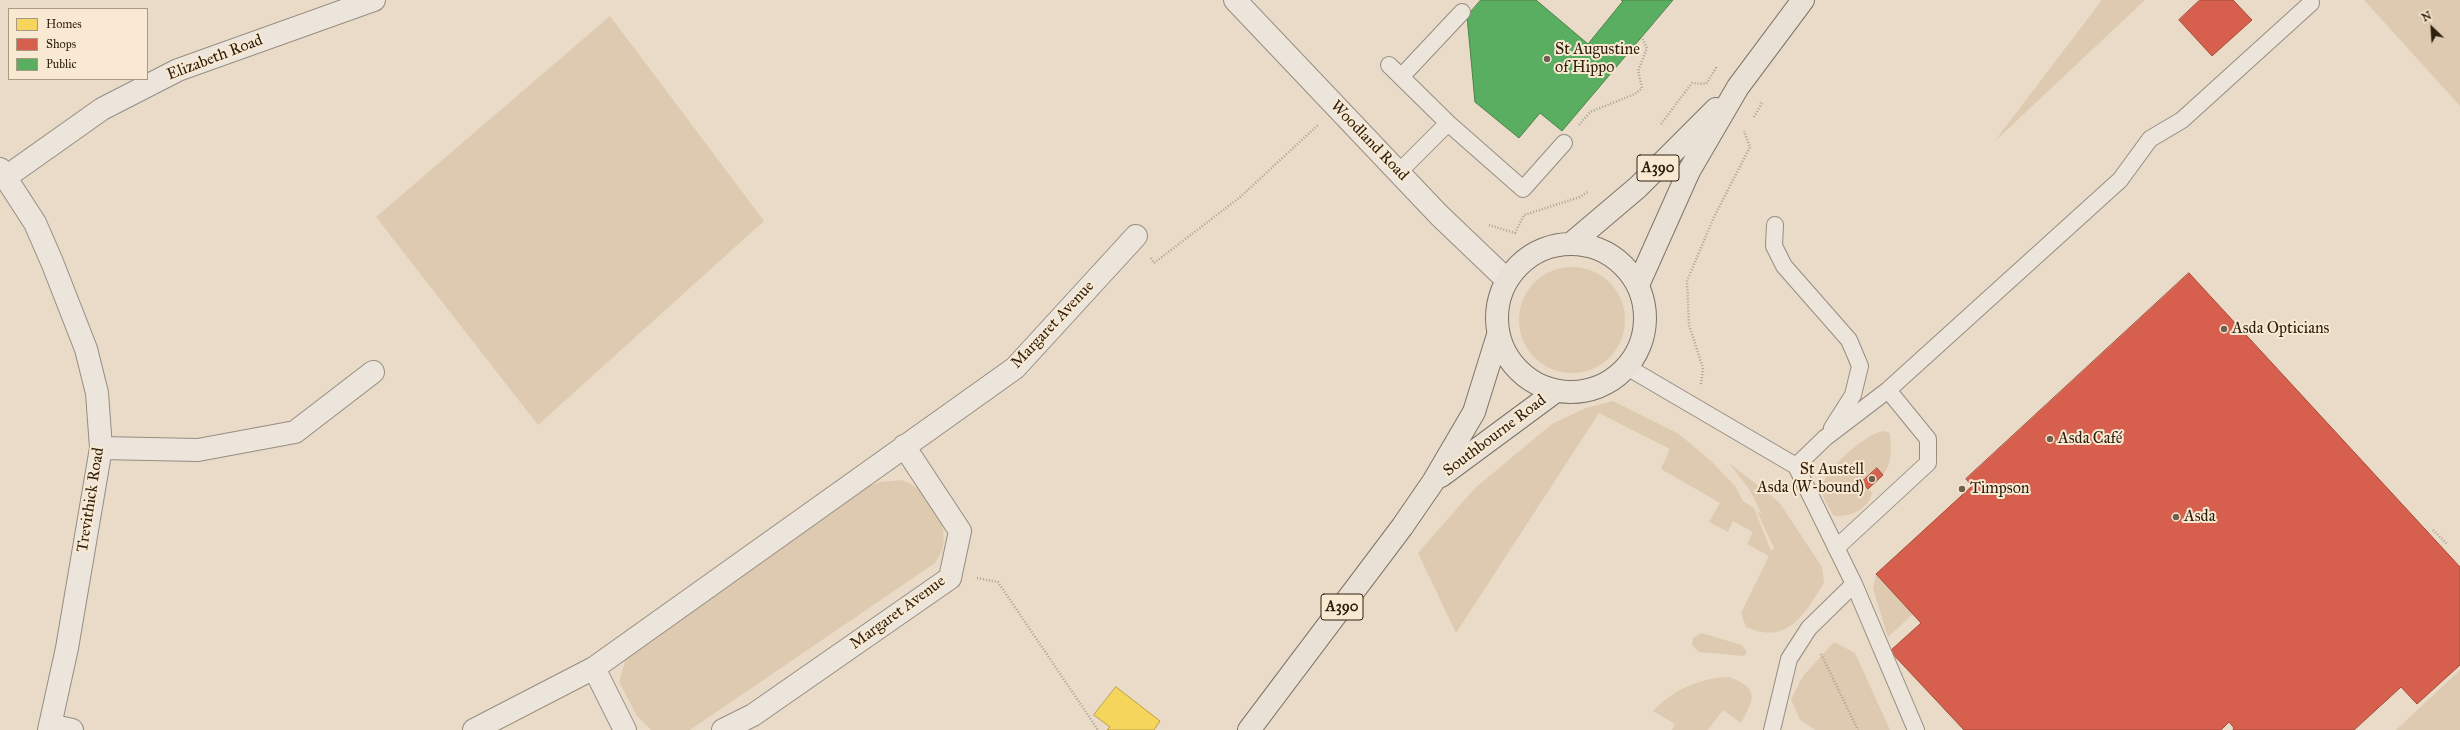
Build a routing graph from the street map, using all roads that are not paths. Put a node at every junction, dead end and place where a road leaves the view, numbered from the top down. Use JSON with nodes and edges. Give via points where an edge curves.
{"nodes":[{"id":1,"x":374,"y":0,"type":"edge"},
{"id":2,"x":1235,"y":0,"type":"edge"},
{"id":3,"x":1803,"y":0,"type":"edge"},
{"id":4,"x":2311,"y":3,"type":"dead end"},
{"id":5,"x":1462,"y":12,"type":"dead end"},
{"id":6,"x":1389,"y":65,"type":"dead end"},
{"id":7,"x":1401,"y":77,"type":"junction"},
{"id":8,"x":1738,"y":87,"type":"junction"},
{"id":9,"x":1448,"y":122,"type":"junction"},
{"id":10,"x":1564,"y":143,"type":"road end"},
{"id":11,"x":1399,"y":172,"type":"junction"},
{"id":12,"x":3,"y":173,"type":"edge"},
{"id":13,"x":1775,"y":224,"type":"dead end"},
{"id":14,"x":1136,"y":236,"type":"road end"},
{"id":15,"x":1572,"y":243,"type":"junction"},
{"id":16,"x":1507,"y":280,"type":"junction"},
{"id":17,"x":1638,"y":285,"type":"junction"},
{"id":18,"x":1498,"y":335,"type":"junction"},
{"id":19,"x":1627,"y":367,"type":"junction"},
{"id":20,"x":373,"y":372,"type":"dead end"},
{"id":21,"x":1888,"y":390,"type":"junction"},
{"id":22,"x":1556,"y":391,"type":"junction"},
{"id":23,"x":1825,"y":438,"type":"junction"},
{"id":24,"x":904,"y":446,"type":"junction"},
{"id":25,"x":101,"y":448,"type":"junction"},
{"id":26,"x":1796,"y":466,"type":"junction"},
{"id":27,"x":1433,"y":482,"type":"junction"},
{"id":28,"x":1836,"y":548,"type":"junction"},
{"id":29,"x":1854,"y":584,"type":"junction"},
{"id":30,"x":594,"y":668,"type":"junction"},
{"id":31,"x":50,"y":728,"type":"edge"},
{"id":32,"x":72,"y":730,"type":"edge"},
{"id":33,"x":474,"y":730,"type":"edge"},
{"id":34,"x":624,"y":730,"type":"edge"},
{"id":35,"x":723,"y":730,"type":"edge"},
{"id":36,"x":1249,"y":730,"type":"edge"},
{"id":37,"x":1772,"y":730,"type":"edge"},
{"id":38,"x":1916,"y":730,"type":"edge"}],
"edges":[{"from":1,"to":12,"type":"street","name":"Elizabeth Road","via":[[178,70],[102,109]]},
{"from":2,"to":11,"type":"street","name":"Woodland Road"},
{"from":3,"to":8,"type":"highway","number":"A390"},
{"from":4,"to":21,"type":"lane","via":[[2182,120],[2150,139],[2120,180]]},
{"from":5,"to":7,"type":"lane"},
{"from":6,"to":7,"type":"lane"},
{"from":7,"to":9,"type":"lane"},
{"from":8,"to":15,"type":"highway","number":"A390","via":[[1638,188]]},
{"from":8,"to":17,"type":"highway","number":"A390","via":[[1689,171]]},
{"from":9,"to":10,"type":"lane","via":[[1523,189]]},
{"from":9,"to":11,"type":"lane"},
{"from":11,"to":16,"type":"street","name":"Woodland Road"},
{"from":12,"to":25,"type":"street","name":"Trevithick Road","via":[[35,222],[86,349],[97,393]]},
{"from":13,"to":23,"type":"lane","via":[[1774,246],[1784,266],[1849,340],[1860,366],[1853,395]]},
{"from":14,"to":24,"type":"street","name":"Margaret Avenue","via":[[1015,368]]},
{"from":15,"to":16,"type":"highway","number":"A390","via":[[1536,252],[1515,268]]},
{"from":15,"to":17,"type":"highway","number":"A390","via":[[1588,245],[1616,258],[1629,270]]},
{"from":16,"to":18,"type":"highway","number":"A390","via":[[1500,295],[1497,311]]},
{"from":17,"to":19,"type":"highway","number":"A390","via":[[1644,302],[1645,328],[1637,352]]},
{"from":18,"to":22,"type":"highway","number":"A390","via":[[1509,360],[1526,378]]},
{"from":18,"to":27,"type":"highway","name":"Southbourne Road","number":"A390","via":[[1474,412]]},
{"from":19,"to":22,"type":"highway","number":"A390","via":[[1607,383],[1584,391]]},
{"from":19,"to":26,"type":"lane"},
{"from":20,"to":25,"type":"street","via":[[295,432],[198,450]]},
{"from":21,"to":23,"type":"lane"},
{"from":21,"to":28,"type":"lane","via":[[1928,439],[1928,463]]},
{"from":22,"to":27,"type":"highway","name":"Southbourne Road","number":"A390"},
{"from":23,"to":26,"type":"lane"},
{"from":24,"to":30,"type":"street","name":"Margaret Avenue"},
{"from":24,"to":35,"type":"street","name":"Margaret Avenue","via":[[960,531],[950,578],[759,711]]},
{"from":25,"to":31,"type":"street","name":"Trevithick Road","via":[[67,648]]},
{"from":26,"to":28,"type":"lane"},
{"from":27,"to":36,"type":"highway","name":"Southbourne Road","number":"A390","via":[[1402,528]]},
{"from":28,"to":29,"type":"lane"},
{"from":29,"to":37,"type":"lane","via":[[1808,628],[1789,659]]},
{"from":29,"to":38,"type":"lane"},
{"from":30,"to":33,"type":"street","name":"Margaret Avenue"},
{"from":30,"to":34,"type":"street"},
{"from":31,"to":32,"type":"street"}]}
